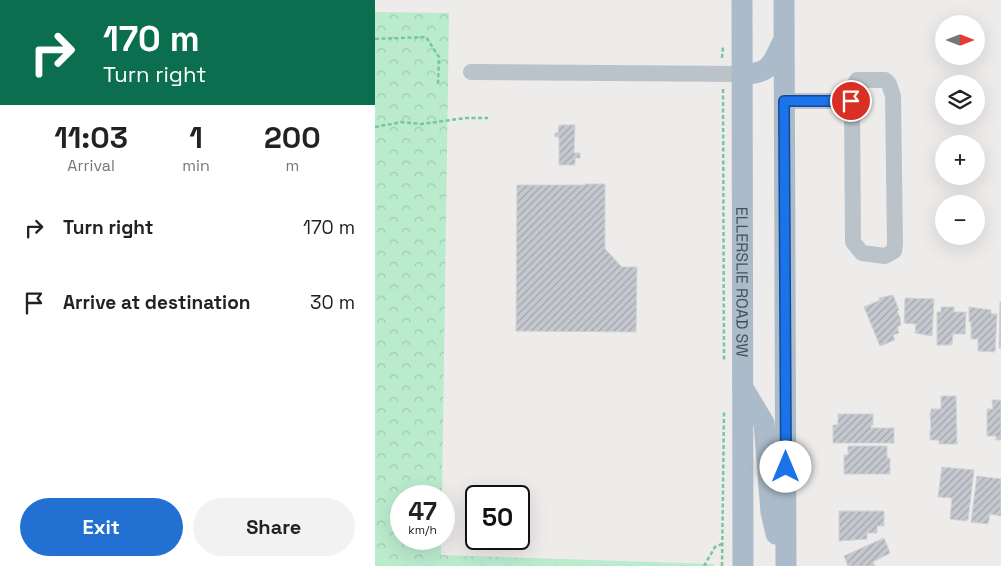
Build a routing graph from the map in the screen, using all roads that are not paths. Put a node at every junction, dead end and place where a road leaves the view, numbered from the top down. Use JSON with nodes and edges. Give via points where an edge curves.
{"nodes":[{"id":1,"x":742,"y":0,"type":"edge"},
{"id":2,"x":784,"y":0,"type":"edge"},
{"id":3,"x":783,"y":39,"type":"junction"},
{"id":4,"x":471,"y":72,"type":"dead end"},
{"id":5,"x":743,"y":74,"type":"junction"},
{"id":6,"x":784,"y":101,"type":"junction"},
{"id":7,"x":851,"y":101,"type":"junction"},
{"id":8,"x":743,"y":388,"type":"junction"},
{"id":9,"x":743,"y":566,"type":"edge"},
{"id":10,"x":782,"y":566,"type":"edge"},
{"id":11,"x":786,"y":566,"type":"edge"}],
"edges":[{"from":1,"to":5,"type":"main road","name":"ELLERSLIE ROAD SW"},
{"from":2,"to":3,"type":"main road"},
{"from":3,"to":5,"type":"main road","via":[[767,69]]},
{"from":3,"to":6,"type":"main road"},
{"from":4,"to":5,"type":"lane"},
{"from":5,"to":8,"type":"main road","name":"ELLERSLIE ROAD SW"},
{"from":6,"to":7,"type":"lane"},
{"from":6,"to":11,"type":"main road"},
{"from":7,"to":7,"type":"lane","via":[[853,242],[862,254],[885,256],[894,251],[895,244],[893,96],[885,80],[857,80]]},
{"from":8,"to":9,"type":"main road","name":"ELLERSLIE ROAD SW"},
{"from":8,"to":10,"type":"main road","via":[[764,423],[771,512]]}]}
